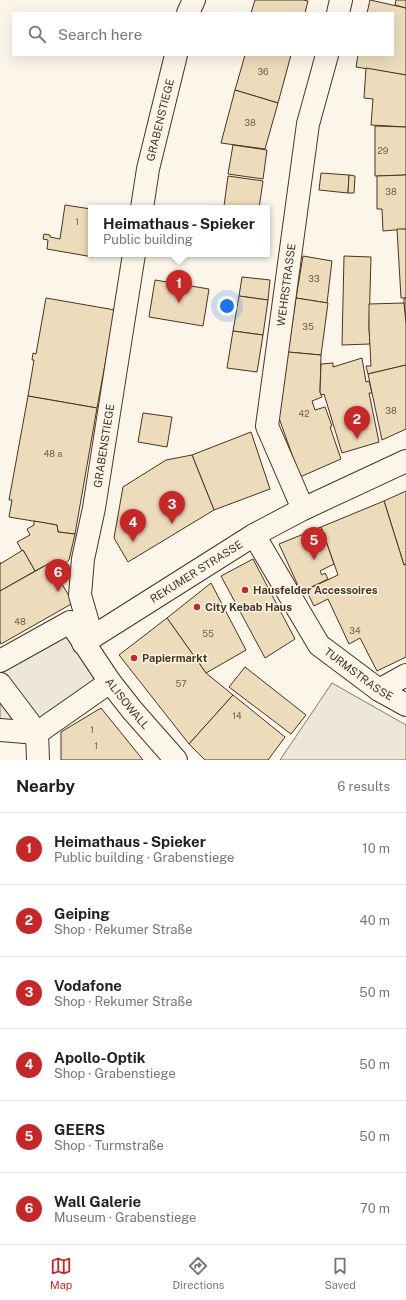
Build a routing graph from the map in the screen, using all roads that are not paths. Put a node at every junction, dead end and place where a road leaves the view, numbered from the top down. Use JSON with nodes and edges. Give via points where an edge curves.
{"nodes":[{"id":1,"x":194,"y":0,"type":"edge"},
{"id":2,"x":341,"y":0,"type":"edge"},
{"id":3,"x":188,"y":12,"type":"edge"},
{"id":4,"x":338,"y":12,"type":"edge"},
{"id":5,"x":176,"y":56,"type":"edge"},
{"id":6,"x":327,"y":56,"type":"edge"},
{"id":7,"x":142,"y":205,"type":"edge"},
{"id":8,"x":134,"y":257,"type":"edge"},
{"id":9,"x":406,"y":461,"type":"edge"},
{"id":10,"x":303,"y":509,"type":"junction"},
{"id":11,"x":254,"y":535,"type":"junction"},
{"id":12,"x":88,"y":640,"type":"junction"},
{"id":13,"x":0,"y":661,"type":"edge"},
{"id":14,"x":406,"y":675,"type":"edge"},
{"id":15,"x":110,"y":682,"type":"junction"},
{"id":16,"x":0,"y":684,"type":"edge"},
{"id":17,"x":379,"y":690,"type":"junction"},
{"id":18,"x":406,"y":705,"type":"edge"},
{"id":19,"x":0,"y":730,"type":"edge"},
{"id":20,"x":37,"y":733,"type":"junction"},
{"id":21,"x":38,"y":760,"type":"edge"},
{"id":22,"x":176,"y":760,"type":"edge"}],
"edges":[{"from":1,"to":3,"type":"street"},
{"from":2,"to":4,"type":"street"},
{"from":5,"to":7,"type":"street","name":"GRABENSTIEGE","via":[[148,169]]},
{"from":6,"to":10,"type":"street","name":"WEHRSTRASSE","via":[[308,124],[267,426]]},
{"from":8,"to":12,"type":"street","name":"GRABENSTIEGE","via":[[94,508],[82,559],[80,595]]},
{"from":9,"to":10,"type":"street","name":"REKUMER STRASSE"},
{"from":10,"to":11,"type":"street","name":"REKUMER STRASSE"},
{"from":11,"to":12,"type":"street","name":"REKUMER STRASSE"},
{"from":11,"to":17,"type":"street","name":"TURMSTRASSE","via":[[319,646]]},
{"from":12,"to":13,"type":"street","via":[[70,622]]},
{"from":12,"to":15,"type":"street","name":"ALISOWALL"},
{"from":14,"to":17,"type":"street"},
{"from":15,"to":20,"type":"street"},
{"from":15,"to":22,"type":"street","name":"ALISOWALL"},
{"from":16,"to":20,"type":"street"},
{"from":17,"to":18,"type":"street","name":"TURMSTRASSE"},
{"from":19,"to":20,"type":"street"},
{"from":20,"to":21,"type":"street"}]}
